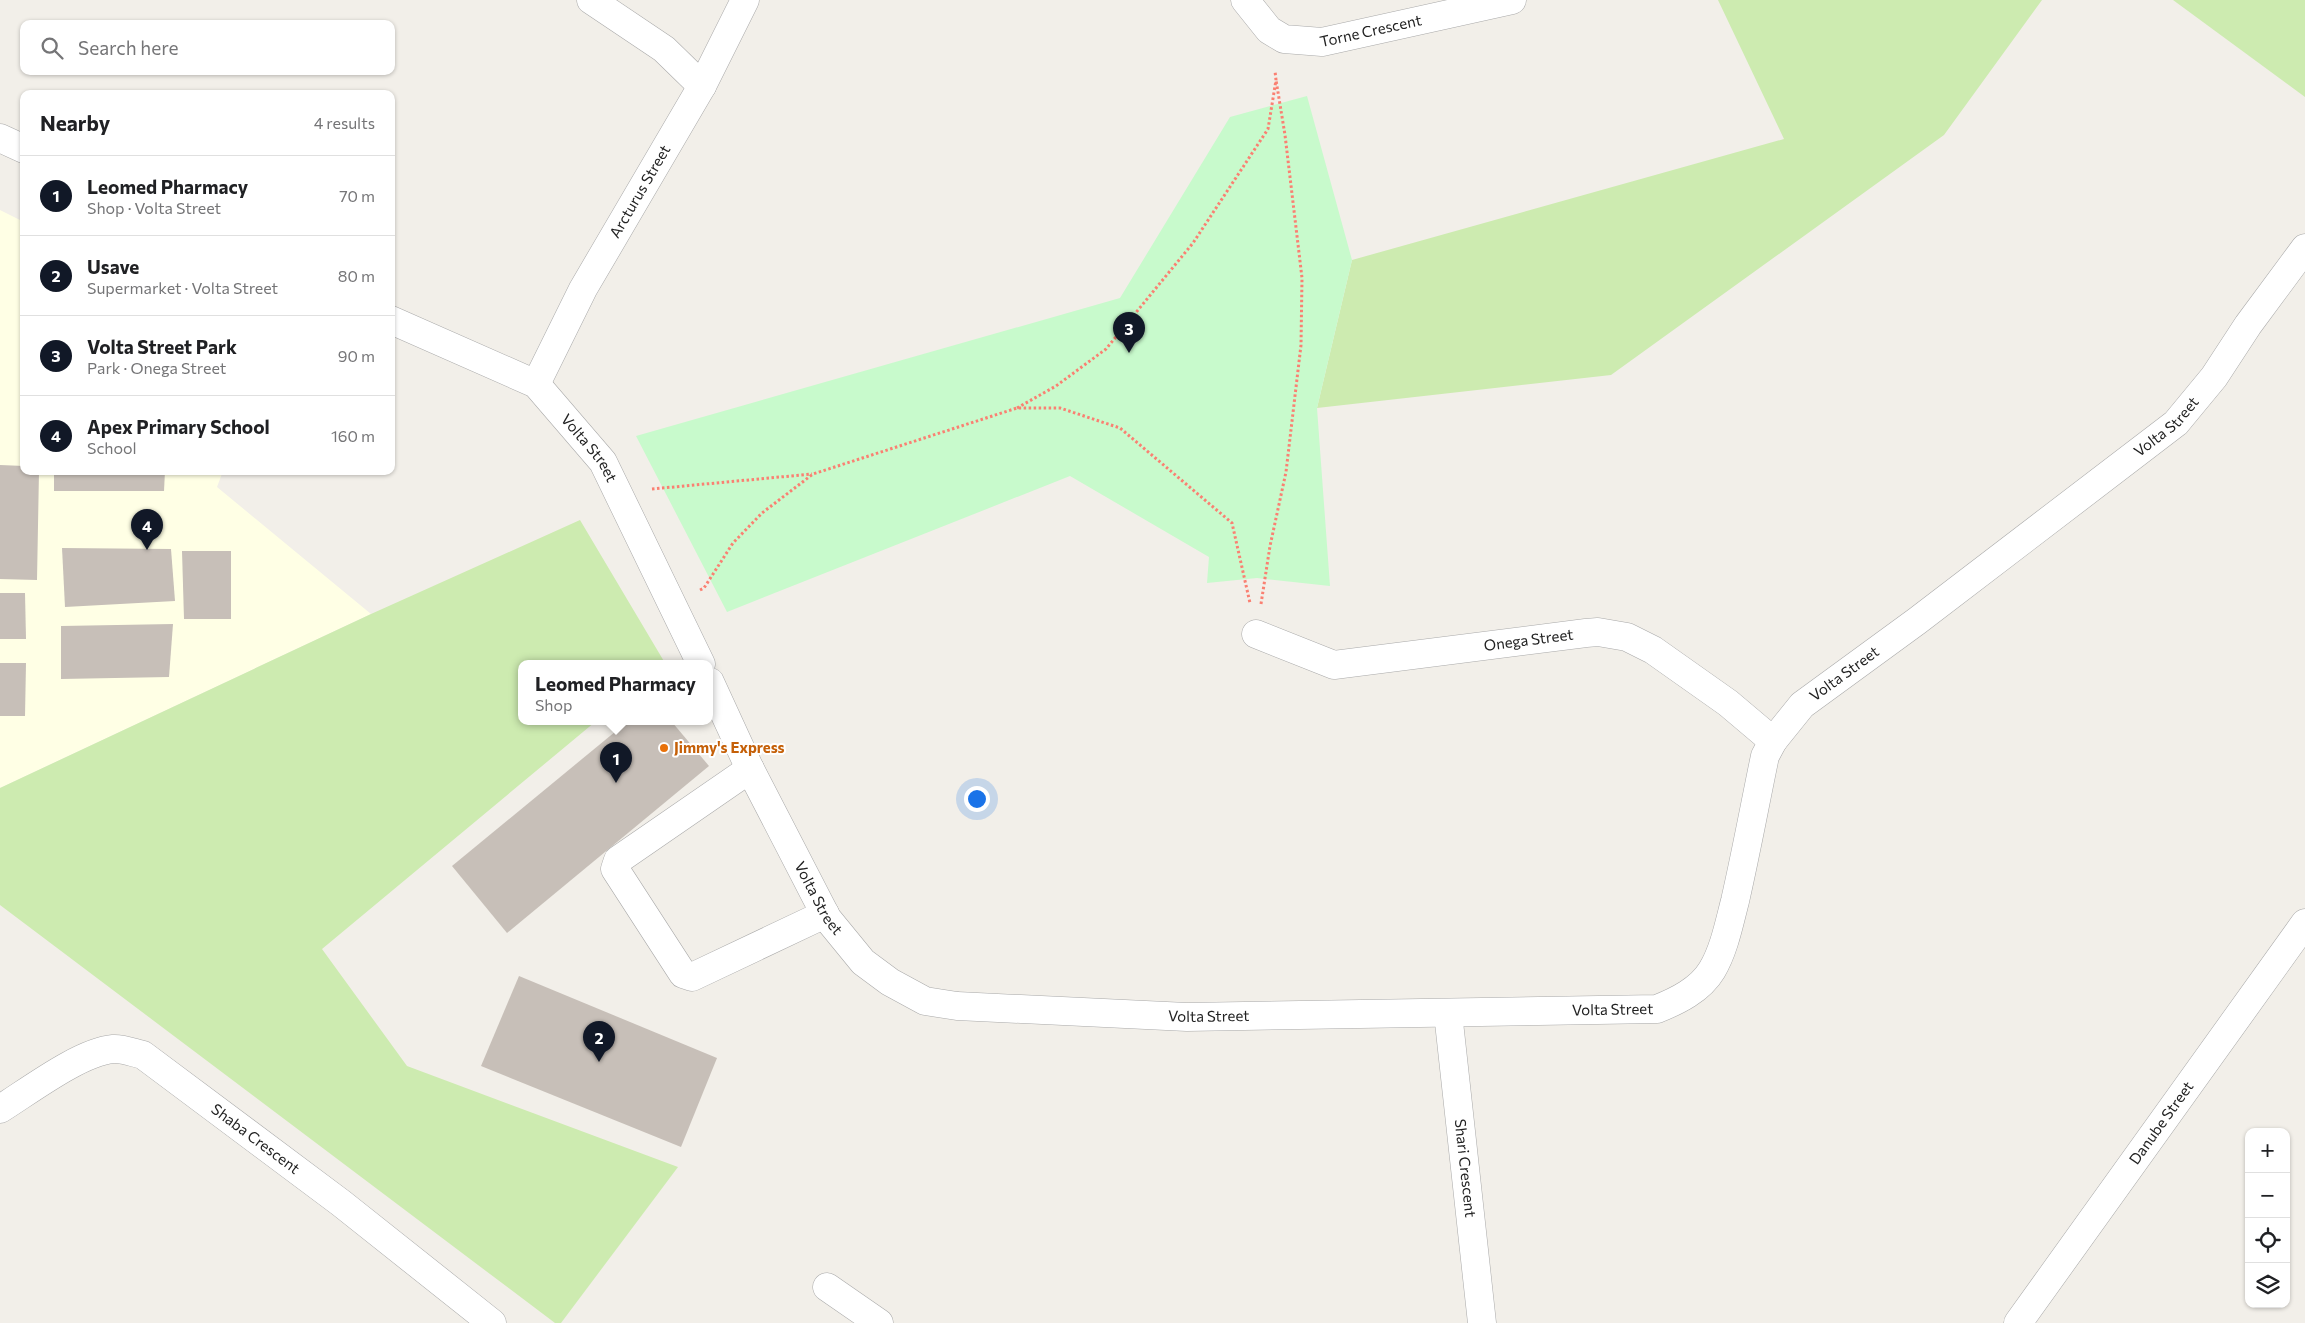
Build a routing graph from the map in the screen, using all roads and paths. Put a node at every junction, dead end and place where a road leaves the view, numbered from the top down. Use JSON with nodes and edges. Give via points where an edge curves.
{"nodes":[{"id":1,"x":591,"y":0,"type":"edge"},
{"id":2,"x":745,"y":0,"type":"edge"},
{"id":3,"x":1245,"y":0,"type":"edge"},
{"id":4,"x":1512,"y":0,"type":"edge"},
{"id":5,"x":1273,"y":33,"type":"junction"},
{"id":6,"x":1276,"y":80,"type":"junction"},
{"id":7,"x":702,"y":86,"type":"junction"},
{"id":8,"x":0,"y":138,"type":"edge"},
{"id":9,"x":20,"y":147,"type":"edge"},
{"id":10,"x":2305,"y":248,"type":"edge"},
{"id":11,"x":395,"y":322,"type":"edge"},
{"id":12,"x":536,"y":384,"type":"junction"},
{"id":13,"x":1017,"y":408,"type":"junction"},
{"id":14,"x":813,"y":474,"type":"junction"},
{"id":15,"x":619,"y":497,"type":"junction"},
{"id":16,"x":672,"y":603,"type":"junction"},
{"id":17,"x":1256,"y":634,"type":"junction"},
{"id":18,"x":699,"y":660,"type":"edge"},
{"id":19,"x":713,"y":689,"type":"edge"},
{"id":20,"x":1773,"y":741,"type":"junction"},
{"id":21,"x":750,"y":769,"type":"junction"},
{"id":22,"x":825,"y":914,"type":"junction"},
{"id":23,"x":2305,"y":923,"type":"edge"},
{"id":24,"x":1448,"y":1013,"type":"junction"},
{"id":25,"x":0,"y":1109,"type":"edge"},
{"id":26,"x":827,"y":1287,"type":"dead end"},
{"id":27,"x":492,"y":1323,"type":"edge"},
{"id":28,"x":879,"y":1323,"type":"edge"},
{"id":29,"x":1482,"y":1323,"type":"edge"},
{"id":30,"x":2018,"y":1323,"type":"edge"}],
"edges":[{"from":1,"to":7,"type":"street","via":[[664,50]]},
{"from":2,"to":7,"type":"street","name":"Arcturus Street"},
{"from":3,"to":5,"type":"street"},
{"from":4,"to":5,"type":"street","name":"Torne Crescent","via":[[1322,42],[1284,39]]},
{"from":5,"to":6,"type":"path"},
{"from":6,"to":13,"type":"path","via":[[1268,129],[1193,243],[1106,349],[1056,386]]},
{"from":6,"to":17,"type":"path","via":[[1302,278],[1301,344],[1286,472]]},
{"from":7,"to":12,"type":"street","name":"Arcturus Street","via":[[583,289]]},
{"from":8,"to":9,"type":"street"},
{"from":10,"to":20,"type":"street","name":"Volta Street","via":[[2214,377],[2176,423],[1917,621],[1802,704]]},
{"from":11,"to":12,"type":"street","name":"Volta Street"},
{"from":12,"to":15,"type":"street","name":"Volta Street","via":[[603,462]]},
{"from":13,"to":14,"type":"path"},
{"from":13,"to":17,"type":"path","via":[[1060,408],[1120,428],[1232,523]]},
{"from":14,"to":15,"type":"path","via":[[650,489]]},
{"from":14,"to":16,"type":"path","via":[[762,513],[733,543],[704,588]]},
{"from":15,"to":16,"type":"street","name":"Volta Street"},
{"from":16,"to":18,"type":"street","name":"Volta Street"},
{"from":17,"to":20,"type":"street","name":"Onega Street","via":[[1334,665],[1586,633],[1627,637],[1653,650],[1728,703]]},
{"from":19,"to":21,"type":"street","name":"Volta Street"},
{"from":20,"to":24,"type":"street","name":"Volta Street","via":[[1765,756],[1725,938],[1712,970],[1698,986],[1675,1002],[1657,1009]]},
{"from":21,"to":22,"type":"street","name":"Volta Street"},
{"from":21,"to":22,"type":"street","via":[[618,860],[615,869],[683,974],[692,977]]},
{"from":22,"to":24,"type":"street","name":"Volta Street","via":[[862,962],[925,1001],[957,1006],[1187,1017]]},
{"from":23,"to":30,"type":"street","name":"Danube Street"},
{"from":24,"to":29,"type":"street","name":"Shari Crescent"},
{"from":25,"to":27,"type":"street","name":"Shaba Crescent","via":[[96,1052],[115,1049],[144,1056],[340,1203]]},
{"from":26,"to":28,"type":"street"}]}
